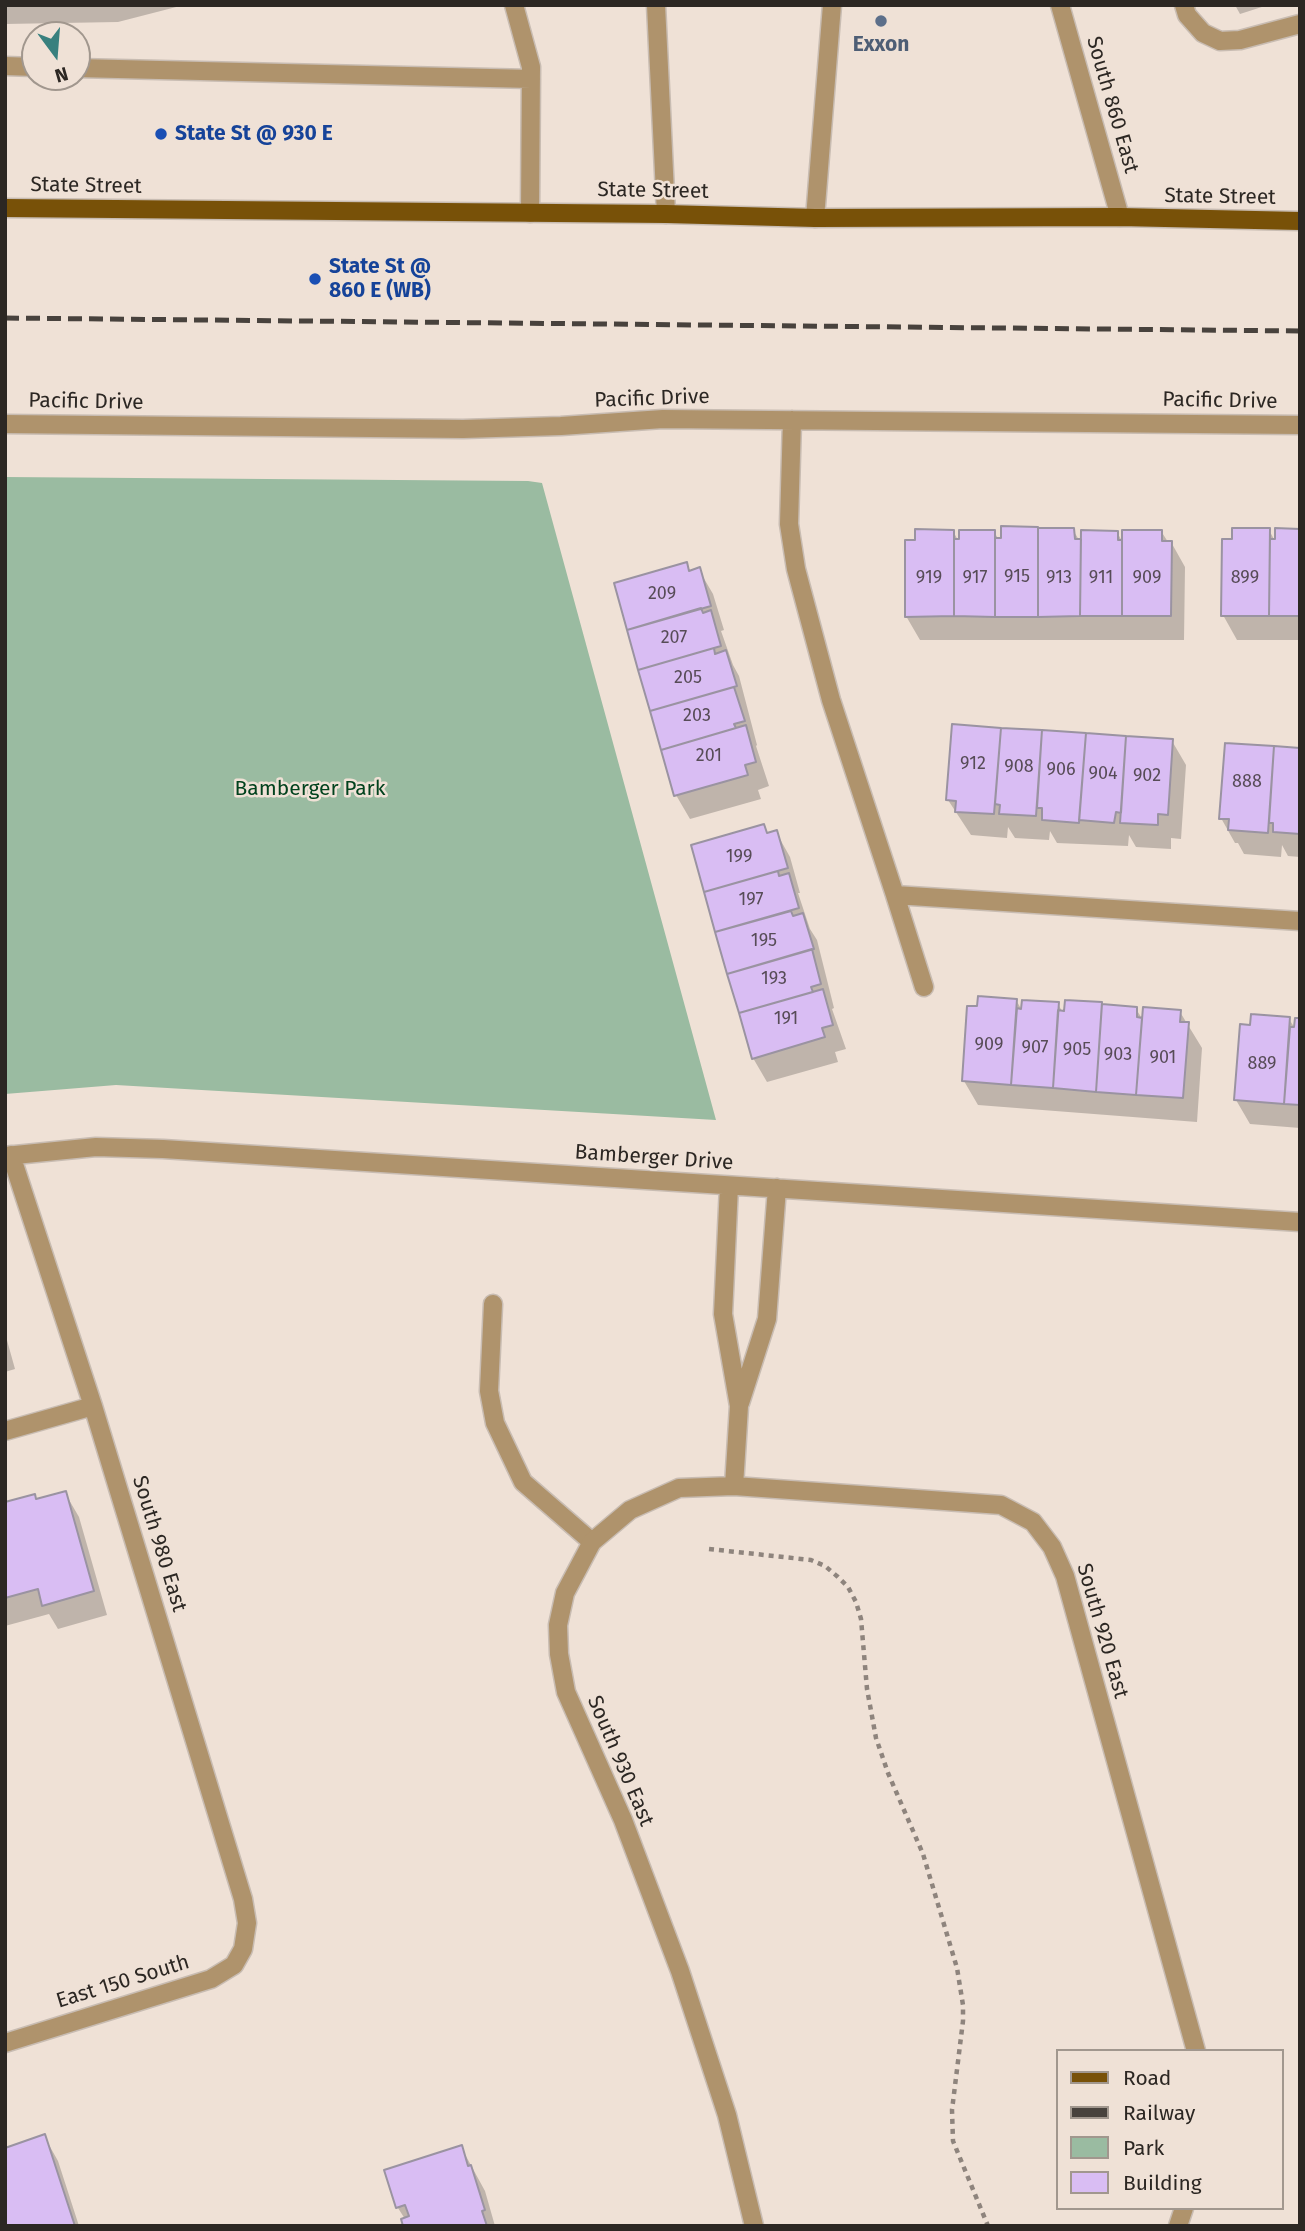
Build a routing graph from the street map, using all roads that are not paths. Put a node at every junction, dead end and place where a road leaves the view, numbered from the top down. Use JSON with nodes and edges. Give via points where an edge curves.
{"nodes":[{"id":1,"x":514,"y":5,"type":"edge"},
{"id":2,"x":656,"y":5,"type":"edge"},
{"id":3,"x":832,"y":5,"type":"edge"},
{"id":4,"x":1060,"y":5,"type":"edge"},
{"id":5,"x":1184,"y":5,"type":"edge"},
{"id":6,"x":1300,"y":24,"type":"edge"},
{"id":7,"x":91,"y":68,"type":"edge"},
{"id":8,"x":531,"y":79,"type":"junction"},
{"id":9,"x":5,"y":208,"type":"edge"},
{"id":10,"x":530,"y":213,"type":"junction"},
{"id":11,"x":666,"y":214,"type":"junction"},
{"id":12,"x":1120,"y":217,"type":"junction"},
{"id":13,"x":815,"y":218,"type":"junction"},
{"id":14,"x":1300,"y":221,"type":"edge"},
{"id":15,"x":792,"y":420,"type":"junction"},
{"id":16,"x":5,"y":424,"type":"edge"},
{"id":17,"x":1300,"y":425,"type":"edge"},
{"id":18,"x":895,"y":895,"type":"junction"},
{"id":19,"x":1300,"y":921,"type":"edge"},
{"id":20,"x":924,"y":987,"type":"dead end"},
{"id":21,"x":8,"y":1156,"type":"edge"},
{"id":22,"x":729,"y":1186,"type":"junction"},
{"id":23,"x":777,"y":1188,"type":"junction"},
{"id":24,"x":1300,"y":1222,"type":"edge"},
{"id":25,"x":494,"y":1304,"type":"dead end"},
{"id":26,"x":93,"y":1406,"type":"junction"},
{"id":27,"x":739,"y":1406,"type":"junction"},
{"id":28,"x":5,"y":1431,"type":"edge"},
{"id":29,"x":734,"y":1486,"type":"junction"},
{"id":30,"x":592,"y":1542,"type":"junction"},
{"id":31,"x":243,"y":1949,"type":"joint"},
{"id":32,"x":5,"y":2043,"type":"edge"},
{"id":33,"x":1195,"y":2049,"type":"edge"},
{"id":34,"x":754,"y":2226,"type":"edge"}],
"edges":[{"from":1,"to":8,"type":"street"},
{"from":2,"to":11,"type":"street"},
{"from":3,"to":13,"type":"street"},
{"from":4,"to":12,"type":"street","name":"South 860 East"},
{"from":5,"to":6,"type":"street","via":[[1203,33],[1220,41]]},
{"from":7,"to":8,"type":"street"},
{"from":8,"to":10,"type":"street"},
{"from":9,"to":10,"type":"main road","name":"State Street"},
{"from":10,"to":11,"type":"main road","name":"State Street"},
{"from":11,"to":13,"type":"main road","name":"State Street"},
{"from":12,"to":13,"type":"main road","name":"State Street"},
{"from":12,"to":14,"type":"main road","name":"State Street"},
{"from":15,"to":16,"type":"street","name":"Pacific Drive","via":[[663,419],[463,429]]},
{"from":15,"to":17,"type":"street","name":"Pacific Drive"},
{"from":15,"to":18,"type":"street","via":[[789,524],[796,569],[831,700]]},
{"from":18,"to":19,"type":"street"},
{"from":18,"to":20,"type":"street"},
{"from":21,"to":22,"type":"street","name":"Bamberger Drive","via":[[96,1147],[163,1149]]},
{"from":21,"to":26,"type":"street","name":"South 980 East"},
{"from":22,"to":23,"type":"street","name":"Bamberger Drive"},
{"from":22,"to":27,"type":"street","via":[[723,1314]]},
{"from":23,"to":24,"type":"street","name":"Bamberger Drive"},
{"from":23,"to":27,"type":"street","via":[[768,1319]]},
{"from":25,"to":30,"type":"street","via":[[488,1391],[495,1423],[523,1482]]},
{"from":26,"to":28,"type":"street"},
{"from":26,"to":31,"type":"street","name":"South 980 East","via":[[243,1899],[247,1923]]},
{"from":27,"to":29,"type":"street"},
{"from":29,"to":30,"type":"street","name":"South 930 East","via":[[679,1488],[630,1510]]},
{"from":29,"to":33,"type":"street","name":"South 920 East","via":[[1002,1505],[1033,1522],[1052,1547],[1065,1576]]},
{"from":30,"to":34,"type":"street","name":"South 930 East","via":[[565,1593],[558,1625],[566,1692],[681,1971],[727,2115]]},
{"from":31,"to":32,"type":"street","name":"East 150 South","via":[[234,1965],[211,1979]]}]}
